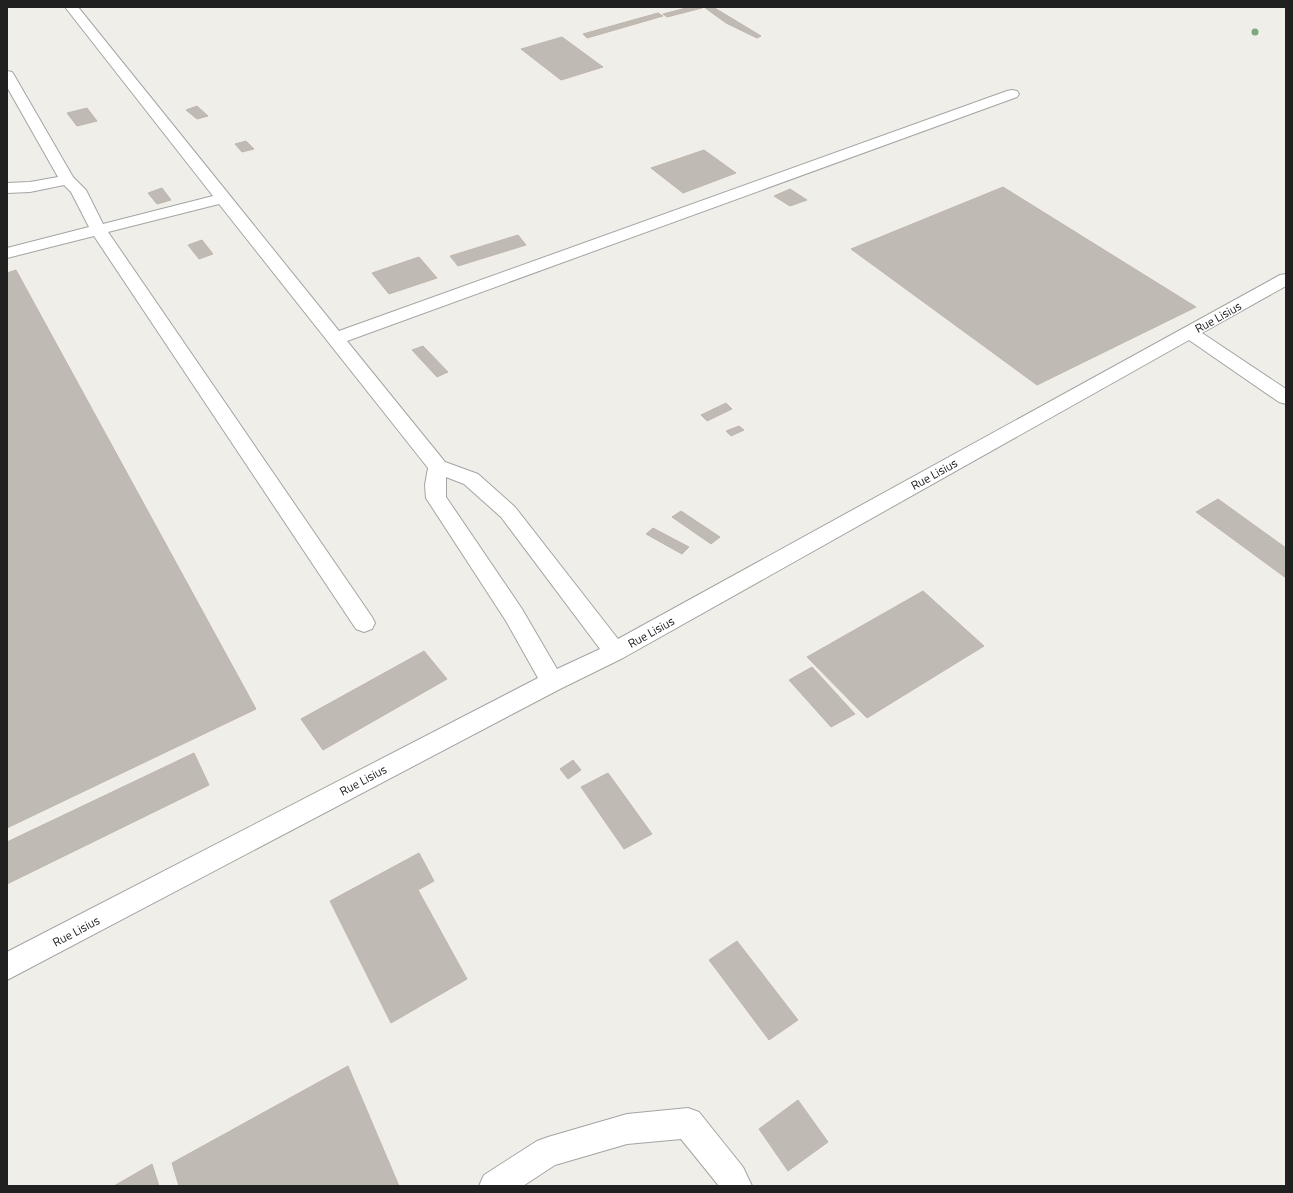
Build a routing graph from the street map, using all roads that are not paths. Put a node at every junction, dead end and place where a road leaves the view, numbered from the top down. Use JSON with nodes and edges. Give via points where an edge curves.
{"nodes":[{"id":1,"x":71,"y":7,"type":"edge"},
{"id":2,"x":7,"y":76,"type":"edge"},
{"id":3,"x":1012,"y":94,"type":"dead end"},
{"id":4,"x":66,"y":180,"type":"junction"},
{"id":5,"x":7,"y":188,"type":"edge"},
{"id":6,"x":223,"y":198,"type":"junction"},
{"id":7,"x":98,"y":230,"type":"junction"},
{"id":8,"x":7,"y":253,"type":"edge"},
{"id":9,"x":1286,"y":279,"type":"edge"},
{"id":10,"x":1190,"y":332,"type":"junction"},
{"id":11,"x":335,"y":339,"type":"junction"},
{"id":12,"x":1286,"y":398,"type":"edge"},
{"id":13,"x":438,"y":467,"type":"junction"},
{"id":14,"x":364,"y":623,"type":"dead end"},
{"id":15,"x":615,"y":652,"type":"junction"},
{"id":16,"x":552,"y":682,"type":"junction"},
{"id":17,"x":7,"y":967,"type":"edge"},
{"id":18,"x":496,"y":1186,"type":"edge"},
{"id":19,"x":736,"y":1186,"type":"edge"}],
"edges":[{"from":1,"to":6,"type":"street"},
{"from":2,"to":4,"type":"street"},
{"from":3,"to":11,"type":"street"},
{"from":4,"to":5,"type":"street","via":[[30,187]]},
{"from":4,"to":7,"type":"street","via":[[78,190]]},
{"from":6,"to":7,"type":"street"},
{"from":6,"to":11,"type":"street"},
{"from":7,"to":8,"type":"street"},
{"from":7,"to":14,"type":"street"},
{"from":9,"to":10,"type":"street","name":"Rue Lisius"},
{"from":10,"to":12,"type":"street"},
{"from":10,"to":15,"type":"street","name":"Rue Lisius"},
{"from":11,"to":13,"type":"street"},
{"from":13,"to":15,"type":"street","via":[[471,479],[508,512]]},
{"from":13,"to":16,"type":"street","via":[[436,498],[514,615]]},
{"from":15,"to":16,"type":"street","name":"Rue Lisius"},
{"from":16,"to":17,"type":"street","name":"Rue Lisius"},
{"from":18,"to":19,"type":"street","via":[[548,1152],[627,1129],[688,1123]]}]}
